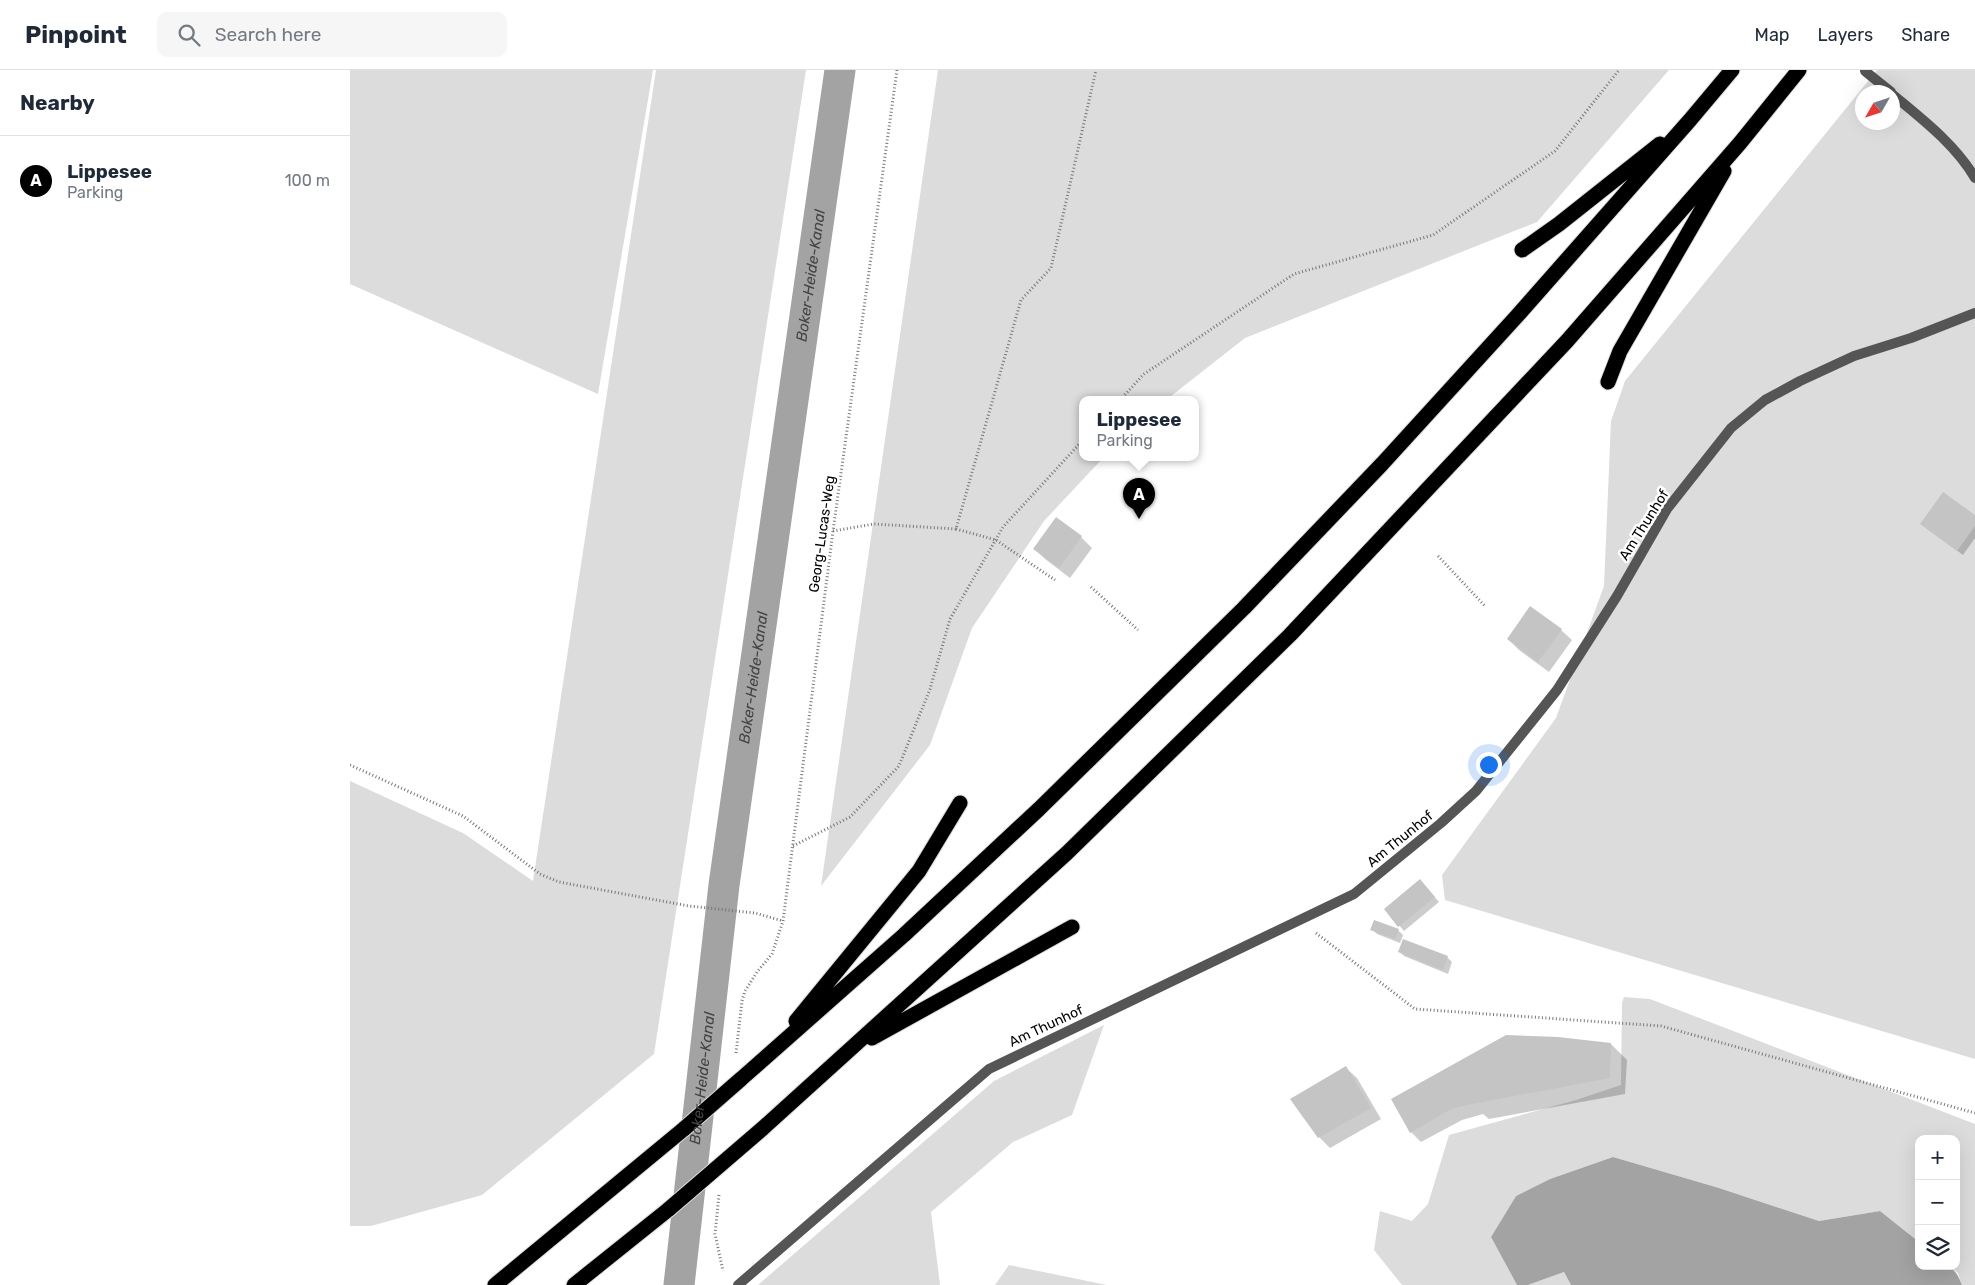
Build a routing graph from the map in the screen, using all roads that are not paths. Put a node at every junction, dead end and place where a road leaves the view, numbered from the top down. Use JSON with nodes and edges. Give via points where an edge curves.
{"nodes":[{"id":1,"x":1732,"y":70,"type":"edge"},
{"id":2,"x":1799,"y":70,"type":"edge"},
{"id":3,"x":1865,"y":71,"type":"edge"},
{"id":4,"x":1882,"y":85,"type":"edge"},
{"id":5,"x":1900,"y":100,"type":"edge"},
{"id":6,"x":1690,"y":120,"type":"junction"},
{"id":7,"x":1740,"y":143,"type":"junction"},
{"id":8,"x":1975,"y":178,"type":"edge"},
{"id":9,"x":1522,"y":250,"type":"dead end"},
{"id":10,"x":1975,"y":313,"type":"edge"},
{"id":11,"x":1608,"y":382,"type":"dead end"},
{"id":12,"x":960,"y":803,"type":"dead end"},
{"id":13,"x":1072,"y":927,"type":"dead end"},
{"id":14,"x":851,"y":1049,"type":"junction"},
{"id":15,"x":766,"y":1057,"type":"junction"},
{"id":16,"x":496,"y":1285,"type":"edge"},
{"id":17,"x":574,"y":1285,"type":"edge"},
{"id":18,"x":738,"y":1285,"type":"edge"}],
"edges":[{"from":1,"to":6,"type":"highway"},
{"from":2,"to":7,"type":"highway"},
{"from":3,"to":4,"type":"street"},
{"from":5,"to":8,"type":"street","via":[[1944,138]]},
{"from":6,"to":9,"type":"highway"},
{"from":6,"to":15,"type":"highway","via":[[1395,450],[1244,608],[1039,809]]},
{"from":7,"to":11,"type":"highway","via":[[1620,351]]},
{"from":7,"to":14,"type":"highway","via":[[1567,342],[1290,635],[1067,853]]},
{"from":10,"to":18,"type":"street","name":"Am Thunhof","via":[[1854,356],[1809,377],[1765,400],[1730,428],[1667,509],[1557,690],[1476,791],[1354,894],[989,1069]]},
{"from":12,"to":15,"type":"highway","via":[[918,871]]},
{"from":13,"to":14,"type":"highway"},
{"from":14,"to":17,"type":"highway","bridge":true,"via":[[669,1209]]},
{"from":15,"to":16,"type":"highway","bridge":true}]}
